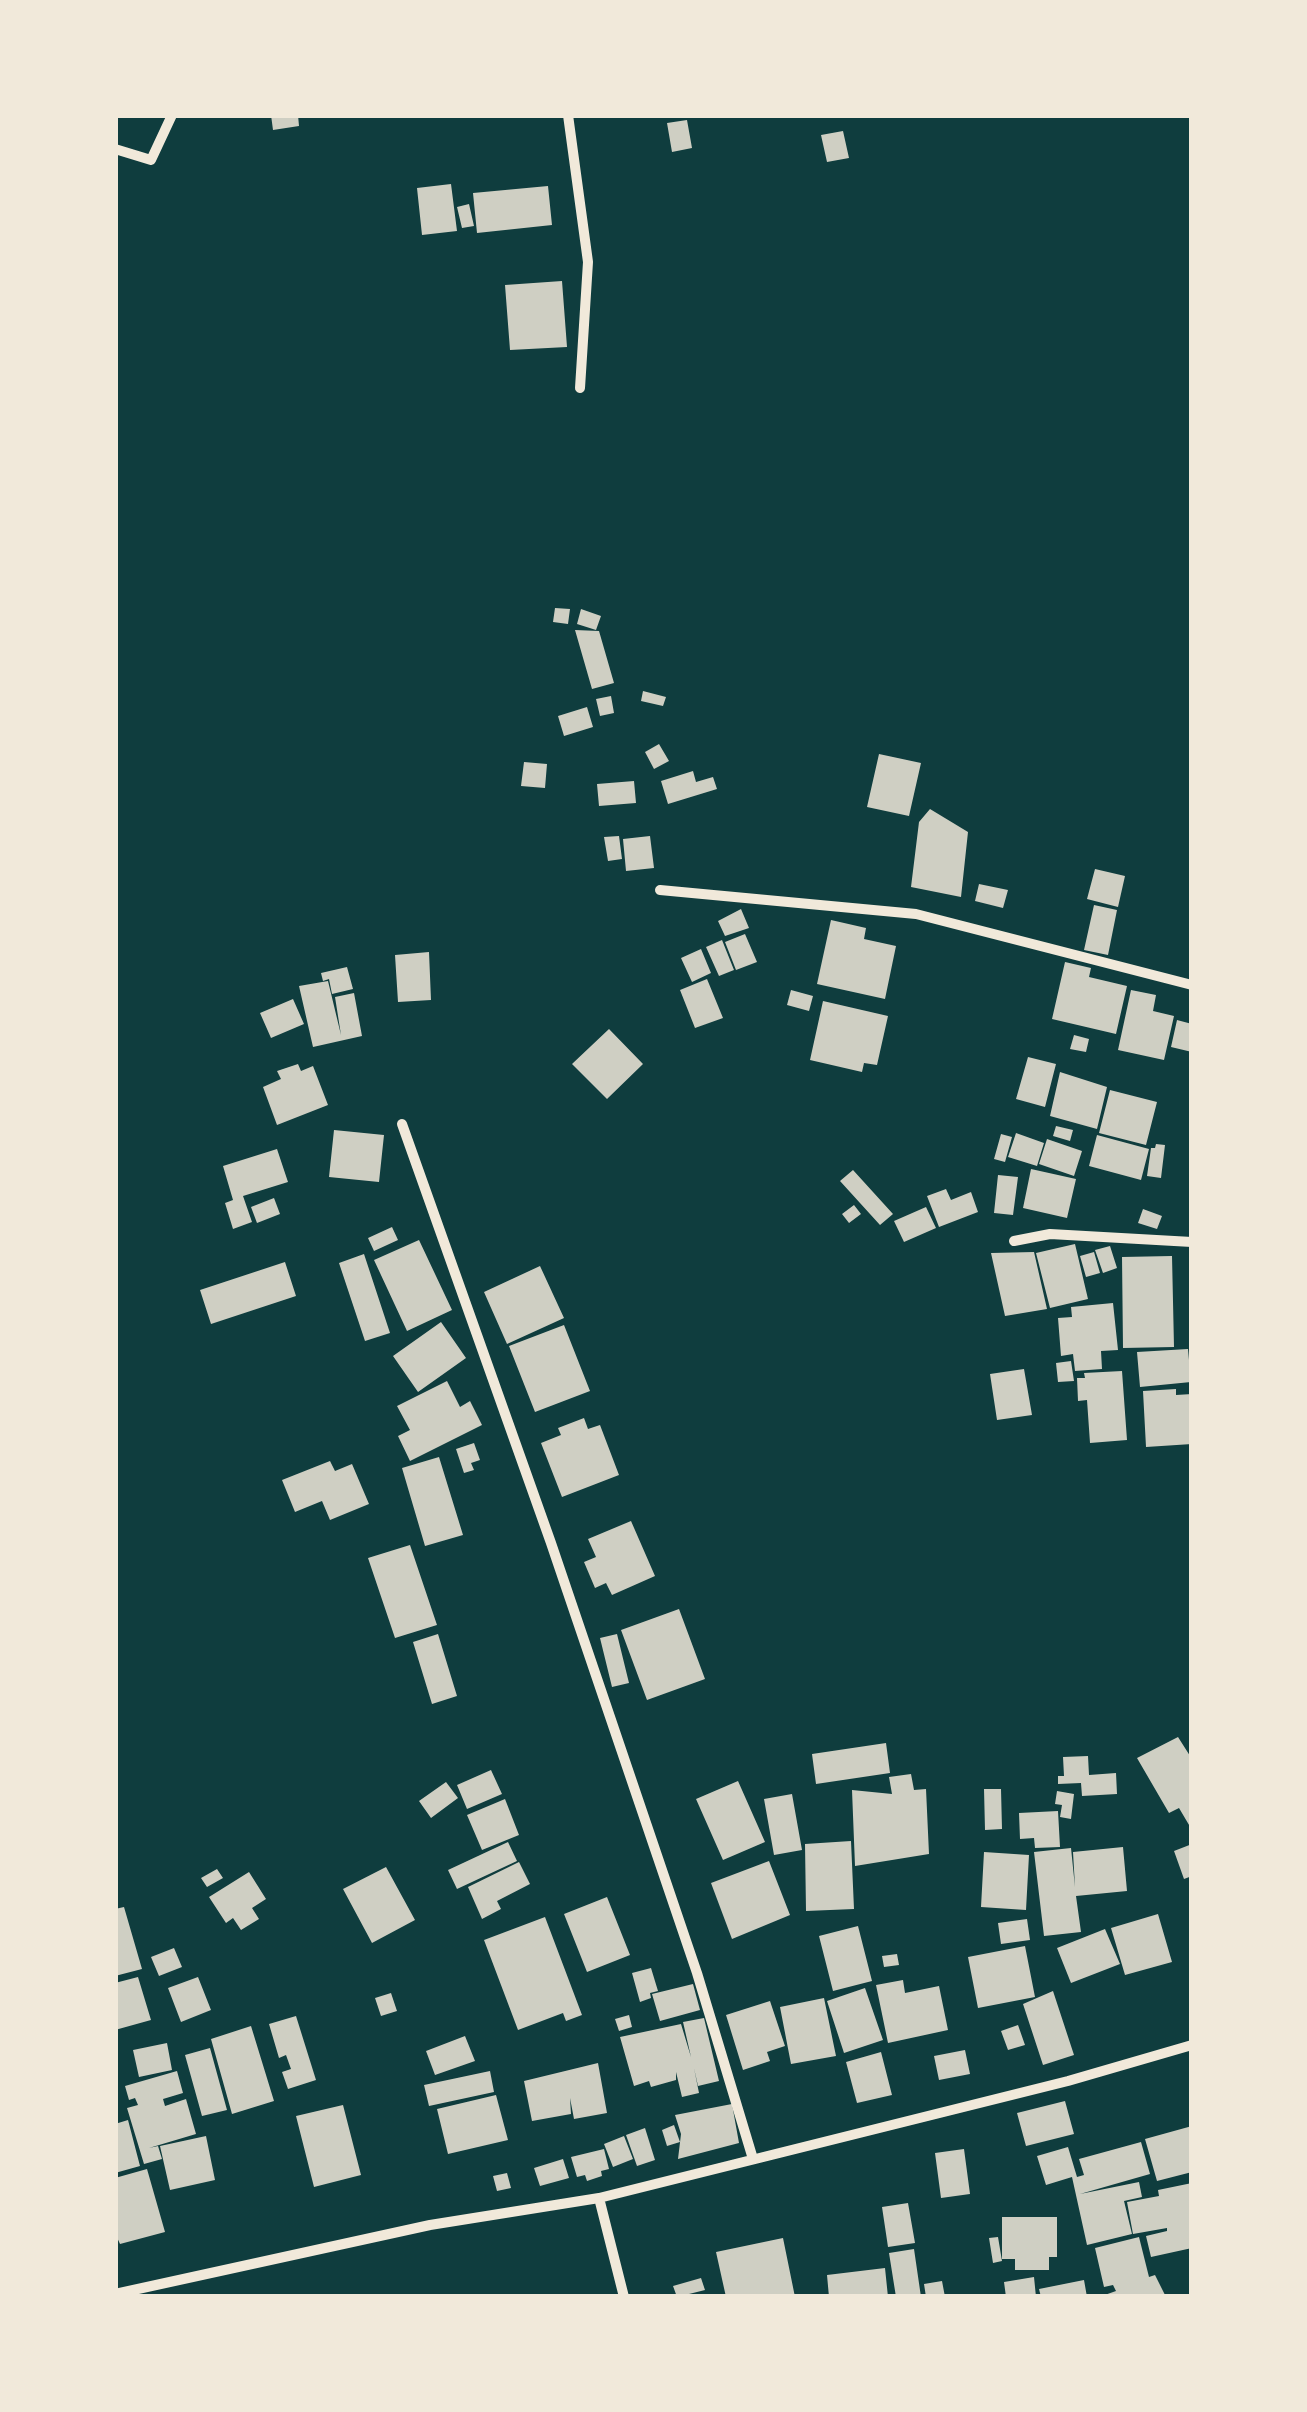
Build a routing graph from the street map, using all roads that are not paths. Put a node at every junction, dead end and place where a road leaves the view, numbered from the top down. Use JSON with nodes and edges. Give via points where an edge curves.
{"nodes":[{"id":1,"x":172,"y":115,"type":"edge"},
{"id":2,"x":568,"y":115,"type":"edge"},
{"id":3,"x":115,"y":149,"type":"edge"},
{"id":4,"x":580,"y":388,"type":"dead end"},
{"id":5,"x":660,"y":890,"type":"dead end"},
{"id":6,"x":1192,"y":985,"type":"edge"},
{"id":7,"x":402,"y":1124,"type":"dead end"},
{"id":8,"x":1014,"y":1241,"type":"dead end"},
{"id":9,"x":1192,"y":1242,"type":"edge"},
{"id":10,"x":1192,"y":2046,"type":"edge"},
{"id":11,"x":753,"y":2159,"type":"junction"},
{"id":12,"x":598,"y":2198,"type":"junction"},
{"id":13,"x":115,"y":2294,"type":"edge"},
{"id":14,"x":624,"y":2297,"type":"edge"}],
"edges":[{"from":1,"to":3,"type":"street","via":[[151,160]]},
{"from":2,"to":4,"type":"street","via":[[588,262]]},
{"from":5,"to":6,"type":"street","via":[[916,914]]},
{"from":7,"to":11,"type":"street","via":[[691,1954]]},
{"from":8,"to":9,"type":"street","via":[[1050,1234]]},
{"from":10,"to":11,"type":"street"},
{"from":11,"to":12,"type":"street"},
{"from":12,"to":13,"type":"street","via":[[430,2225]]},
{"from":12,"to":14,"type":"street"}]}
